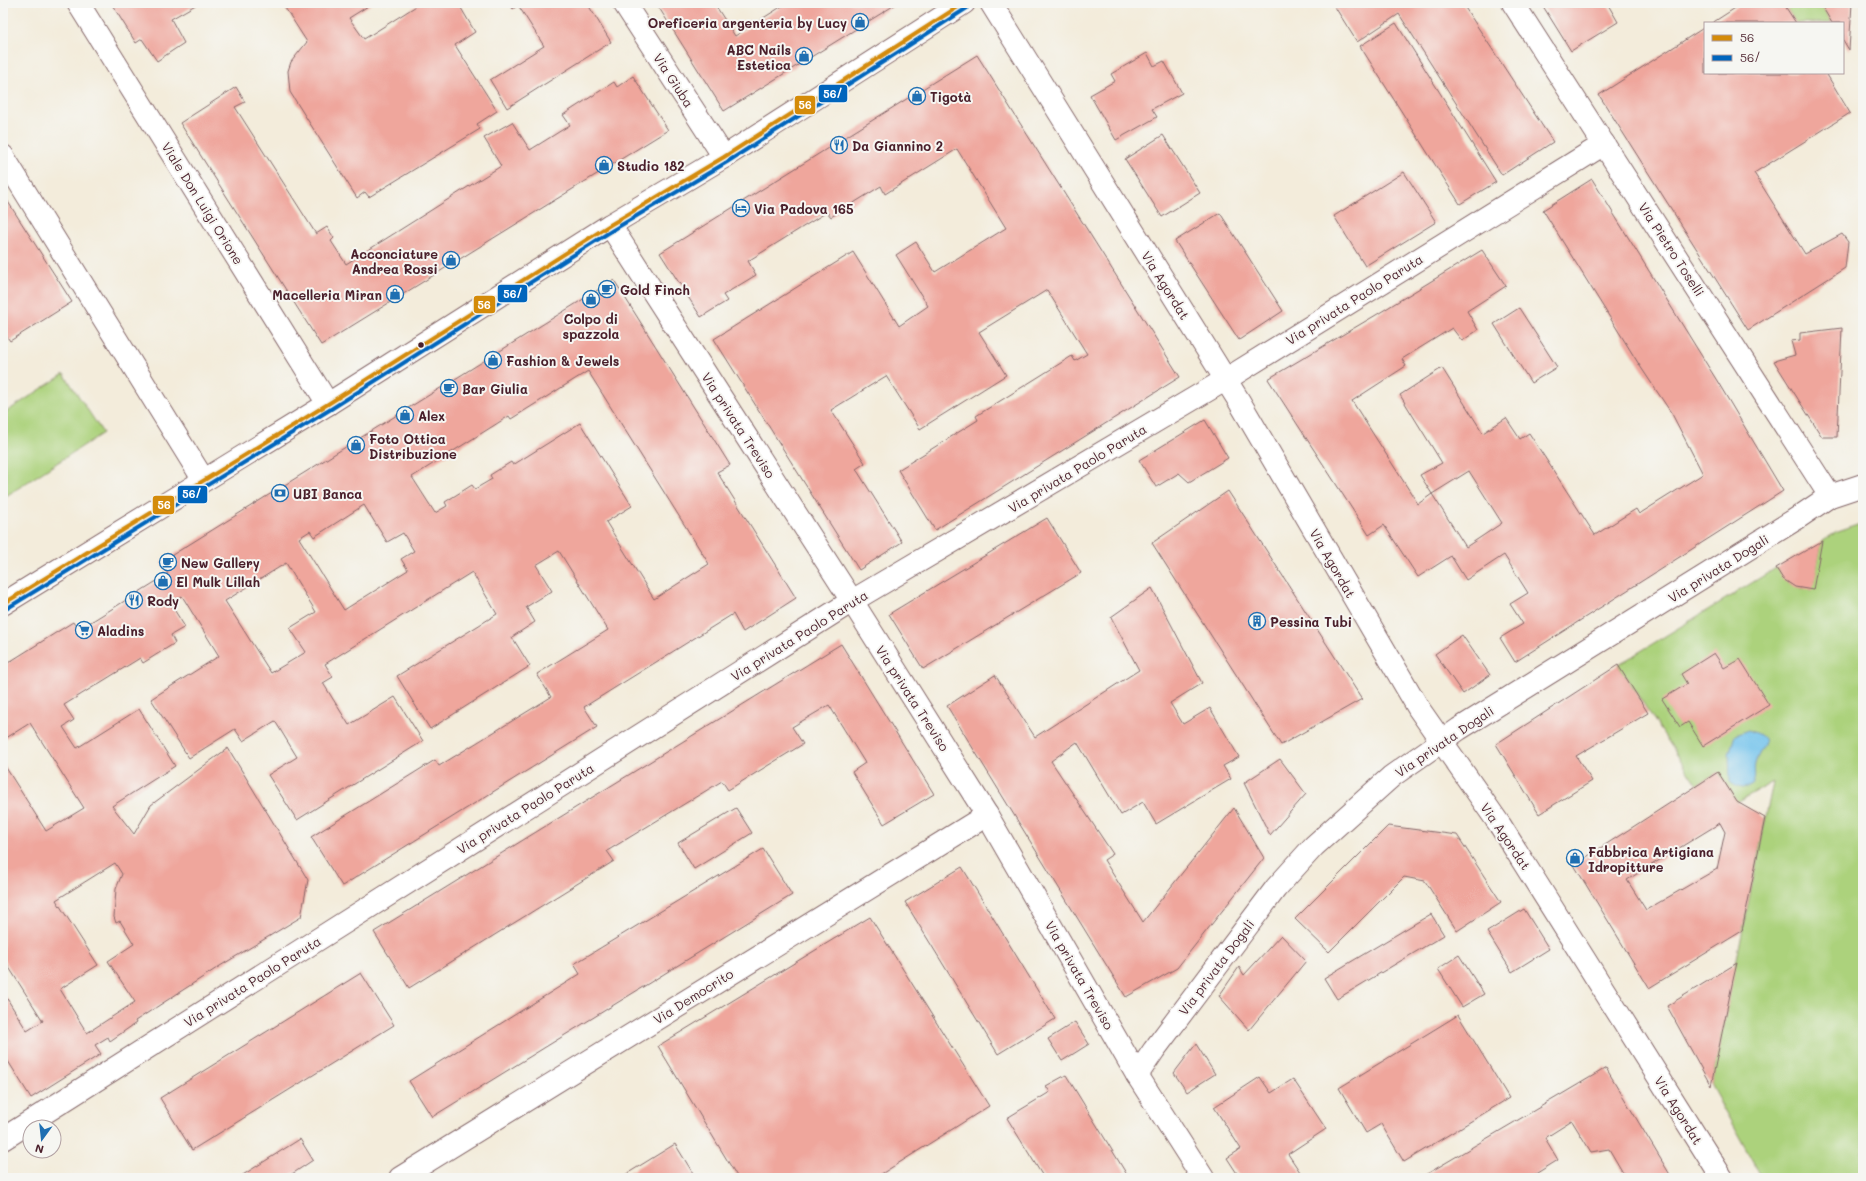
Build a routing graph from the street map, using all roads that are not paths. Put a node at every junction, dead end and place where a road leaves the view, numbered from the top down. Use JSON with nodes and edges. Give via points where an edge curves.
{"nodes":[{"id":1,"x":78,"y":3,"type":"edge"},
{"id":2,"x":624,"y":3,"type":"edge"},
{"id":3,"x":964,"y":3,"type":"edge"},
{"id":4,"x":991,"y":3,"type":"edge"},
{"id":5,"x":1513,"y":3,"type":"edge"},
{"id":6,"x":1604,"y":144,"type":"junction"},
{"id":7,"x":3,"y":156,"type":"edge"},
{"id":8,"x":724,"y":157,"type":"junction"},
{"id":9,"x":610,"y":225,"type":"junction"},
{"id":10,"x":1225,"y":380,"type":"junction"},
{"id":11,"x":328,"y":404,"type":"junction"},
{"id":12,"x":203,"y":479,"type":"junction"},
{"id":13,"x":1863,"y":485,"type":"edge"},
{"id":14,"x":1830,"y":496,"type":"junction"},
{"id":15,"x":852,"y":601,"type":"junction"},
{"id":16,"x":3,"y":604,"type":"edge"},
{"id":17,"x":1441,"y":742,"type":"junction"},
{"id":18,"x":987,"y":815,"type":"junction"},
{"id":19,"x":1138,"y":1075,"type":"junction"},
{"id":20,"x":3,"y":1139,"type":"edge"},
{"id":21,"x":400,"y":1178,"type":"edge"},
{"id":22,"x":1203,"y":1178,"type":"edge"},
{"id":23,"x":1722,"y":1178,"type":"edge"}],
"edges":[{"from":1,"to":11,"type":"street","name":"Viale Don Luigi Orione"},
{"from":2,"to":8,"type":"street","name":"Via Giuba"},
{"from":3,"to":8,"type":"street"},
{"from":4,"to":10,"type":"street","name":"Via Agordat"},
{"from":5,"to":6,"type":"street","name":"Via Pietro Toselli"},
{"from":6,"to":10,"type":"street","name":"Via privata Paolo Paruta"},
{"from":6,"to":14,"type":"street","name":"Via Pietro Toselli"},
{"from":7,"to":12,"type":"street"},
{"from":8,"to":9,"type":"street"},
{"from":9,"to":11,"type":"street"},
{"from":9,"to":15,"type":"street","name":"Via privata Treviso"},
{"from":10,"to":15,"type":"street","name":"Via privata Paolo Paruta"},
{"from":10,"to":17,"type":"street","name":"Via Agordat"},
{"from":11,"to":12,"type":"street"},
{"from":12,"to":16,"type":"street"},
{"from":13,"to":14,"type":"street","name":"Via privata Dogali"},
{"from":14,"to":17,"type":"street","name":"Via privata Dogali"},
{"from":15,"to":18,"type":"street","name":"Via privata Treviso"},
{"from":15,"to":20,"type":"street","name":"Via privata Paolo Paruta"},
{"from":17,"to":19,"type":"street","name":"Via privata Dogali","via":[[1392,776],[1329,831],[1294,868],[1261,907]]},
{"from":17,"to":23,"type":"street","name":"Via Agordat","via":[[1500,825]]},
{"from":18,"to":19,"type":"street","name":"Via privata Treviso"},
{"from":18,"to":21,"type":"street","name":"Via Democrito"},
{"from":19,"to":22,"type":"street","name":"Via privata Treviso"}]}
